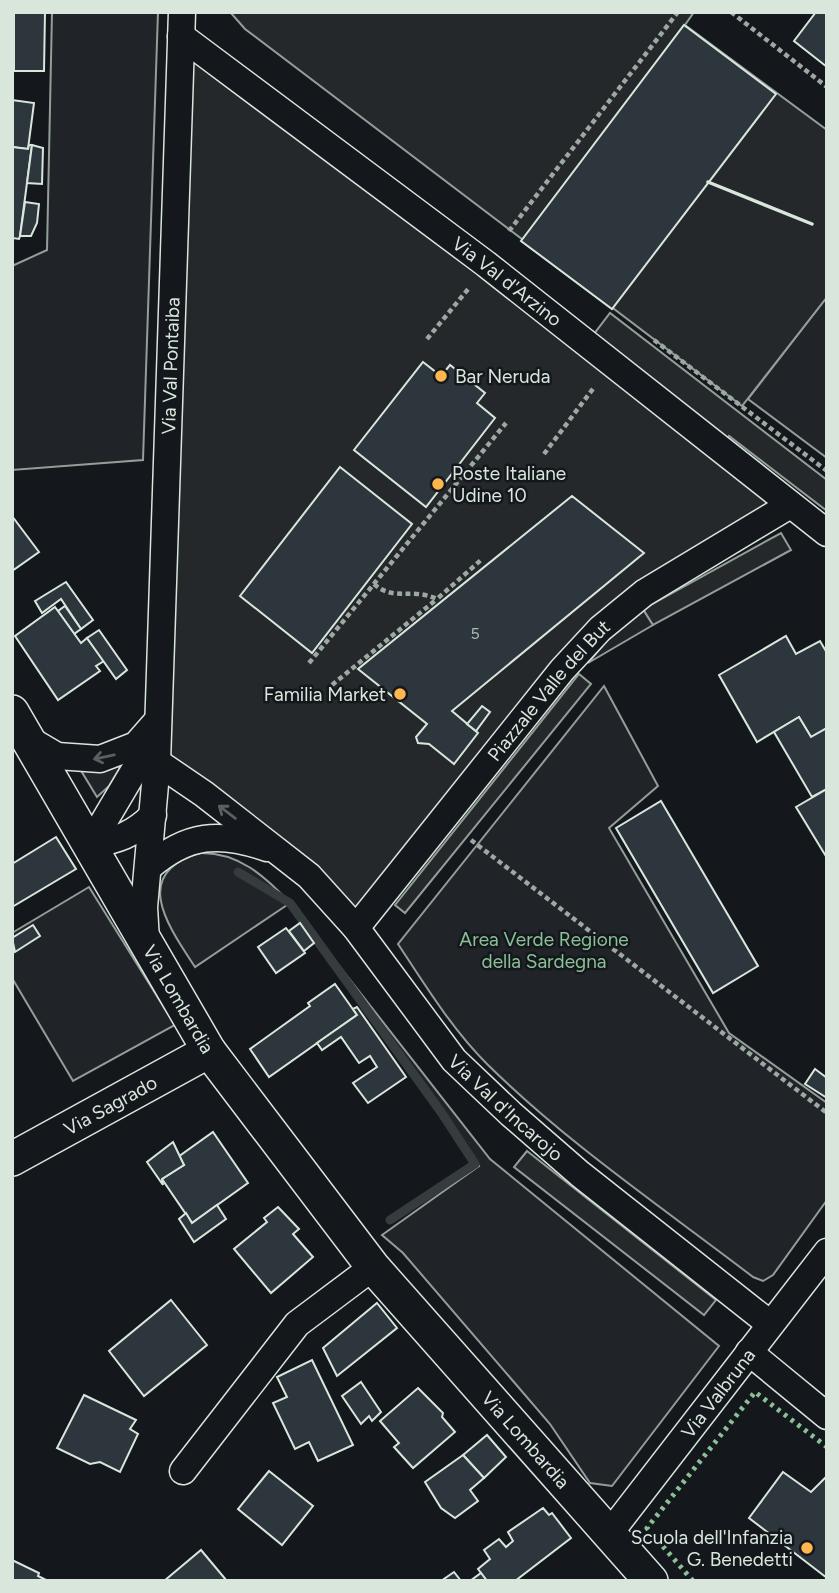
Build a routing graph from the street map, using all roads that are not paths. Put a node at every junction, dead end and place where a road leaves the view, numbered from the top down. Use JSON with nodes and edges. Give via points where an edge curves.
{"nodes":[{"id":1,"x":182,"y":24,"type":"edge"},
{"id":2,"x":790,"y":505,"type":"junction"},
{"id":3,"x":827,"y":533,"type":"edge"},
{"id":4,"x":158,"y":720,"type":"junction"},
{"id":5,"x":20,"y":726,"type":"edge"},
{"id":6,"x":150,"y":758,"type":"junction"},
{"id":7,"x":153,"y":815,"type":"junction"},
{"id":8,"x":208,"y":838,"type":"junction"},
{"id":9,"x":90,"y":845,"type":"junction"},
{"id":10,"x":282,"y":853,"type":"junction"},
{"id":11,"x":149,"y":867,"type":"junction"},
{"id":12,"x":356,"y":928,"type":"junction"},
{"id":13,"x":146,"y":943,"type":"junction"},
{"id":14,"x":209,"y":1051,"type":"junction"},
{"id":15,"x":12,"y":1159,"type":"edge"},
{"id":16,"x":827,"y":1252,"type":"edge"},
{"id":17,"x":373,"y":1267,"type":"junction"},
{"id":18,"x":770,"y":1324,"type":"junction"},
{"id":19,"x":749,"y":1352,"type":"junction"},
{"id":20,"x":827,"y":1416,"type":"edge"},
{"id":21,"x":183,"y":1471,"type":"dead end"},
{"id":22,"x":609,"y":1534,"type":"junction"},
{"id":23,"x":650,"y":1581,"type":"edge"}],
"edges":[{"from":1,"to":2,"type":"street","name":"Via Val d'Arzino"},
{"from":1,"to":4,"type":"street","name":"Via Val Pontaiba"},
{"from":2,"to":3,"type":"street","name":"Via Val d'Arzino"},
{"from":2,"to":12,"type":"street","name":"Piazzale Valle del But","via":[[644,593],[600,629],[562,670]]},
{"from":4,"to":5,"type":"street","one_way":true,"via":[[136,746],[100,760],[57,756]]},
{"from":4,"to":6,"type":"street","name":"Via Val Pontaiba"},
{"from":5,"to":9,"type":"street","name":"Via Lombardia"},
{"from":6,"to":7,"type":"street","name":"Via Val Pontaiba"},
{"from":6,"to":9,"type":"street","name":"Via Val Pontaiba"},
{"from":10,"to":6,"type":"street","name":"Via Val d'Incarojo","one_way":true},
{"from":7,"to":8,"type":"street","name":"Via Val d'Incarojo","via":[[182,835]]},
{"from":7,"to":9,"type":"street","via":[[138,831],[117,841]]},
{"from":7,"to":11,"type":"street","name":"Via Val Pontaiba"},
{"from":8,"to":10,"type":"street","name":"Via Val d'Incarojo","via":[[248,842]]},
{"from":8,"to":11,"type":"street","name":"Via Val d'Incarojo","via":[[170,849]]},
{"from":9,"to":13,"type":"street","name":"Via Lombardia"},
{"from":10,"to":12,"type":"street","name":"Via Val d'Incarojo"},
{"from":11,"to":13,"type":"street","name":"Via Val Pontaiba"},
{"from":12,"to":18,"type":"street","name":"Via Val d'Incarojo","via":[[454,1060],[580,1174]]},
{"from":13,"to":14,"type":"street","name":"Via Lombardia"},
{"from":14,"to":15,"type":"street","name":"Via Sagrado"},
{"from":14,"to":17,"type":"street","name":"Via Lombardia"},
{"from":16,"to":18,"type":"street","name":"Via Valbruna"},
{"from":17,"to":21,"type":"street","via":[[297,1324]]},
{"from":17,"to":22,"type":"street","name":"Via Lombardia"},
{"from":18,"to":19,"type":"street","name":"Via Valbruna"},
{"from":19,"to":20,"type":"street"},
{"from":19,"to":22,"type":"street","name":"Via Valbruna"},
{"from":22,"to":23,"type":"street","name":"Via Lombardia"}]}
